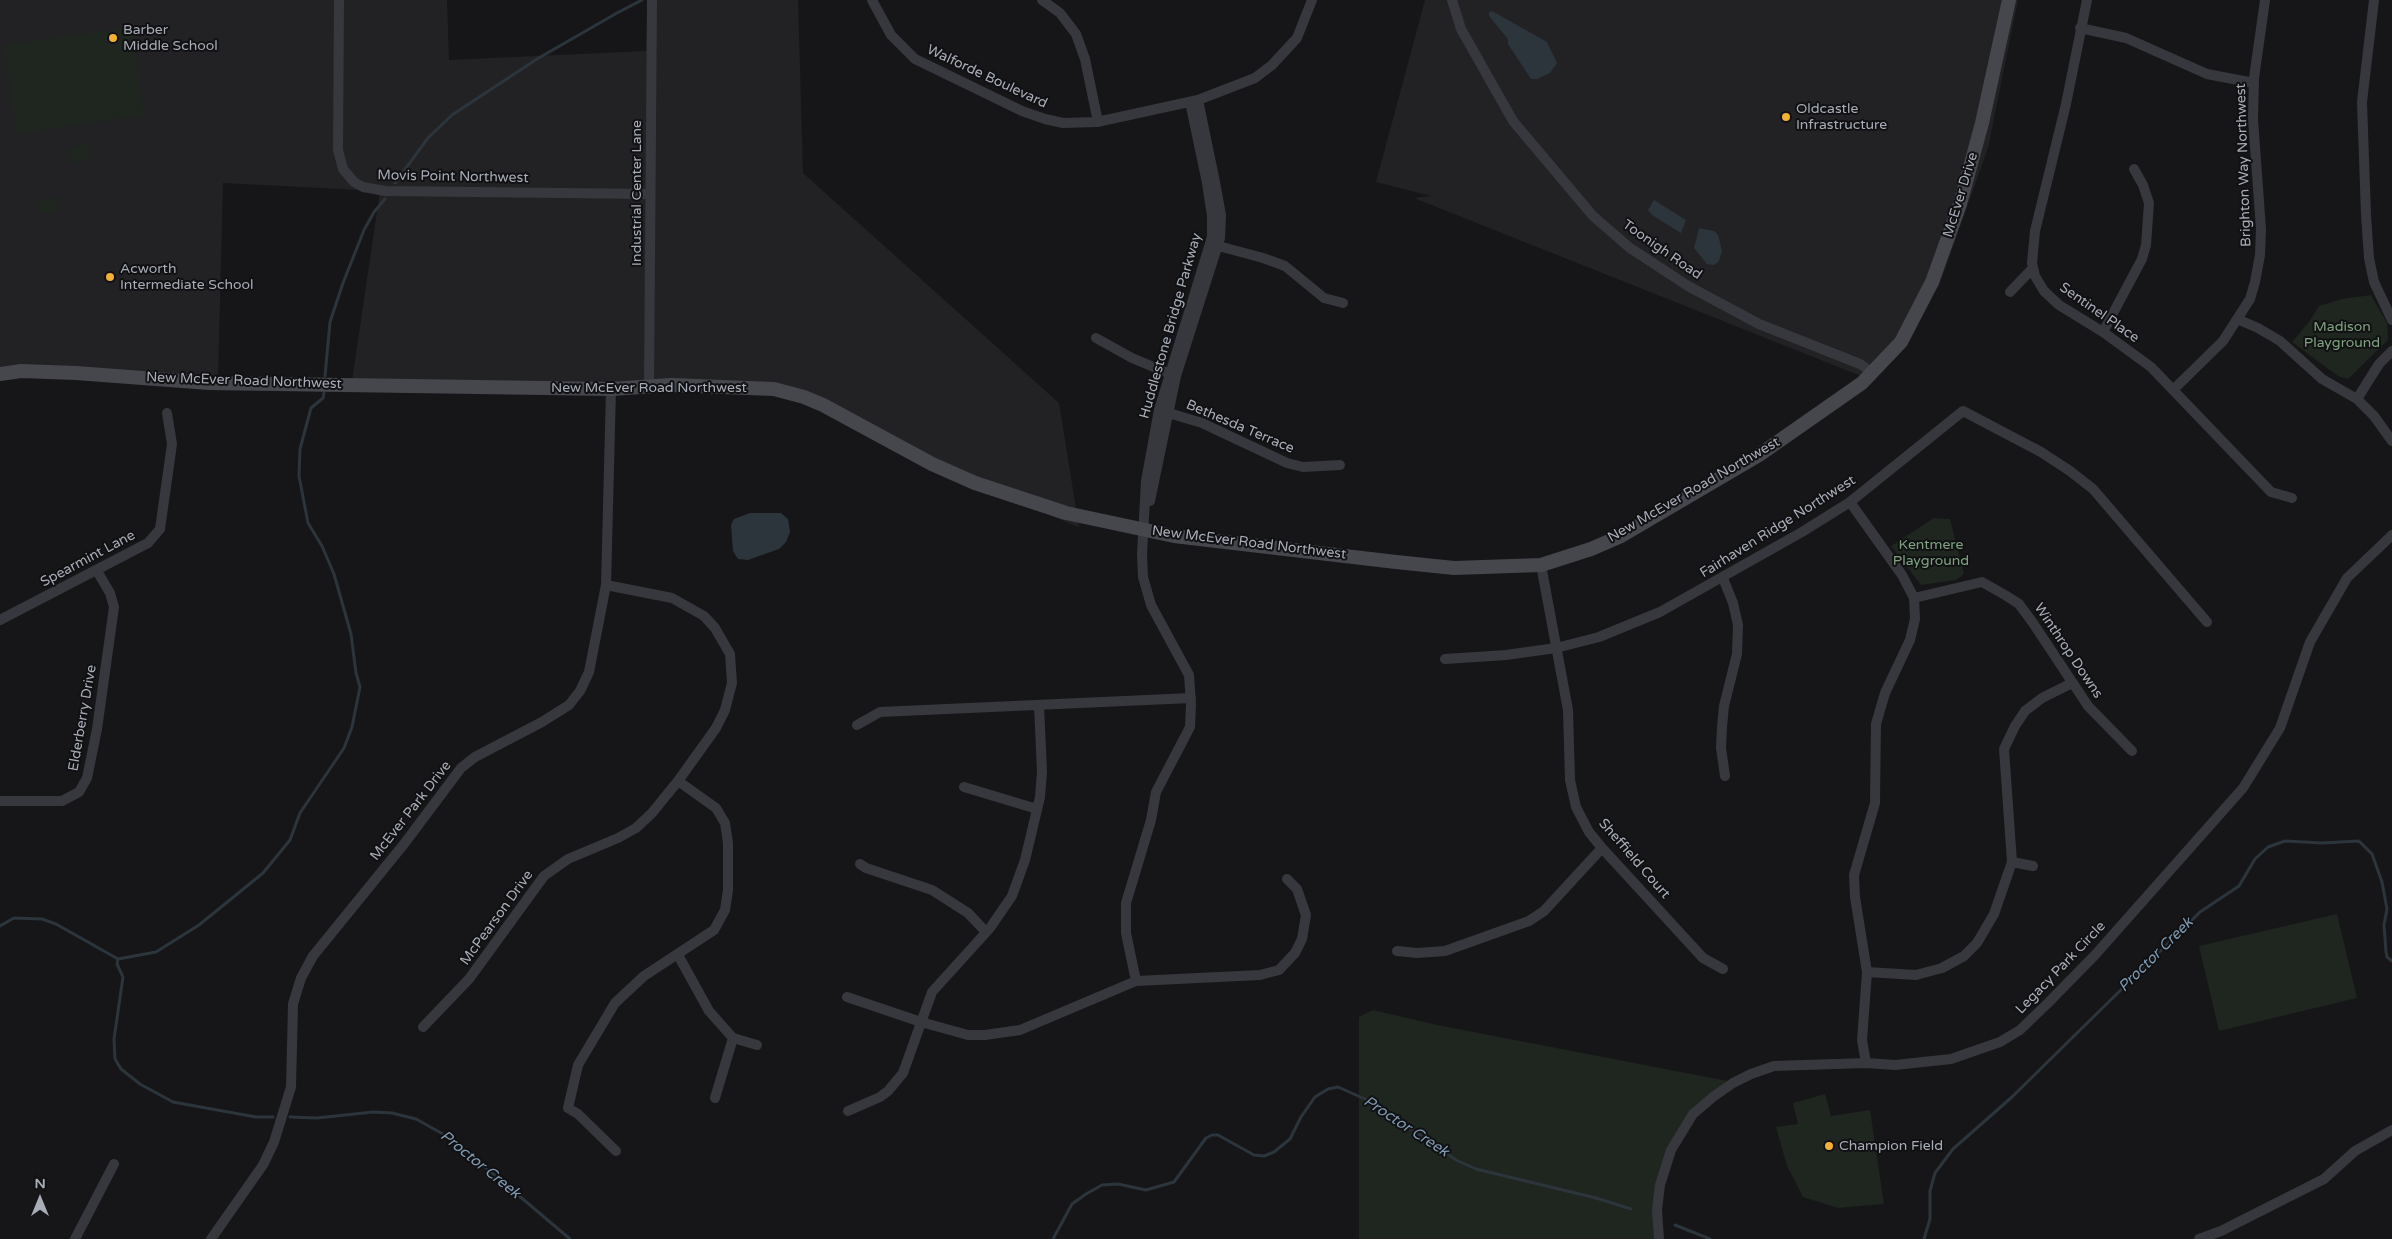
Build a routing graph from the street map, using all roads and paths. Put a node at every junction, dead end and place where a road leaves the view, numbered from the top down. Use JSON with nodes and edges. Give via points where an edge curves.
{"nodes":[{"id":1,"x":339,"y":0,"type":"edge"},
{"id":2,"x":652,"y":0,"type":"edge"},
{"id":3,"x":872,"y":0,"type":"edge"},
{"id":4,"x":1042,"y":0,"type":"edge"},
{"id":5,"x":1312,"y":0,"type":"edge"},
{"id":6,"x":1452,"y":0,"type":"edge"},
{"id":7,"x":2009,"y":0,"type":"edge"},
{"id":8,"x":2087,"y":0,"type":"edge"},
{"id":9,"x":2265,"y":0,"type":"edge"},
{"id":10,"x":2374,"y":0,"type":"edge"},
{"id":11,"x":2080,"y":28,"type":"junction"},
{"id":12,"x":2254,"y":83,"type":"junction"},
{"id":13,"x":1194,"y":101,"type":"junction"},
{"id":14,"x":1098,"y":122,"type":"junction"},
{"id":15,"x":2134,"y":169,"type":"dead end"},
{"id":16,"x":650,"y":194,"type":"junction"},
{"id":17,"x":1214,"y":245,"type":"junction"},
{"id":18,"x":2033,"y":268,"type":"junction"},
{"id":19,"x":2010,"y":292,"type":"dead end"},
{"id":20,"x":1342,"y":303,"type":"dead end"},
{"id":21,"x":2237,"y":319,"type":"junction"},
{"id":22,"x":2392,"y":320,"type":"edge"},
{"id":23,"x":2103,"y":332,"type":"junction"},
{"id":24,"x":1096,"y":338,"type":"dead end"},
{"id":25,"x":2392,"y":351,"type":"edge"},
{"id":26,"x":1873,"y":372,"type":"junction"},
{"id":27,"x":0,"y":374,"type":"edge"},
{"id":28,"x":1173,"y":375,"type":"junction"},
{"id":29,"x":649,"y":387,"type":"junction"},
{"id":30,"x":611,"y":389,"type":"junction"},
{"id":31,"x":2174,"y":389,"type":"junction"},
{"id":32,"x":2357,"y":400,"type":"junction"},
{"id":33,"x":1164,"y":411,"type":"junction"},
{"id":34,"x":167,"y":413,"type":"dead end"},
{"id":35,"x":2392,"y":441,"type":"edge"},
{"id":36,"x":1340,"y":465,"type":"dead end"},
{"id":37,"x":2292,"y":498,"type":"dead end"},
{"id":38,"x":1850,"y":502,"type":"junction"},
{"id":39,"x":1143,"y":529,"type":"junction"},
{"id":40,"x":2392,"y":535,"type":"edge"},
{"id":41,"x":1541,"y":565,"type":"junction"},
{"id":42,"x":97,"y":571,"type":"junction"},
{"id":43,"x":1723,"y":578,"type":"junction"},
{"id":44,"x":606,"y":585,"type":"junction"},
{"id":45,"x":1914,"y":598,"type":"junction"},
{"id":46,"x":0,"y":620,"type":"edge"},
{"id":47,"x":2207,"y":622,"type":"dead end"},
{"id":48,"x":1556,"y":648,"type":"junction"},
{"id":49,"x":1445,"y":658,"type":"dead end"},
{"id":50,"x":2072,"y":683,"type":"junction"},
{"id":51,"x":1191,"y":698,"type":"junction"},
{"id":52,"x":1038,"y":705,"type":"junction"},
{"id":53,"x":857,"y":725,"type":"dead end"},
{"id":54,"x":2132,"y":751,"type":"dead end"},
{"id":55,"x":1725,"y":776,"type":"dead end"},
{"id":56,"x":678,"y":780,"type":"junction"},
{"id":57,"x":964,"y":787,"type":"dead end"},
{"id":58,"x":0,"y":801,"type":"edge"},
{"id":59,"x":1037,"y":809,"type":"junction"},
{"id":60,"x":1602,"y":848,"type":"junction"},
{"id":61,"x":2012,"y":862,"type":"junction"},
{"id":62,"x":860,"y":864,"type":"dead end"},
{"id":63,"x":2032,"y":866,"type":"dead end"},
{"id":64,"x":1287,"y":879,"type":"dead end"},
{"id":65,"x":986,"y":932,"type":"junction"},
{"id":66,"x":1397,"y":951,"type":"dead end"},
{"id":67,"x":678,"y":955,"type":"junction"},
{"id":68,"x":1723,"y":969,"type":"dead end"},
{"id":69,"x":1867,"y":972,"type":"junction"},
{"id":70,"x":1136,"y":981,"type":"junction"},
{"id":71,"x":847,"y":998,"type":"dead end"},
{"id":72,"x":921,"y":1022,"type":"junction"},
{"id":73,"x":423,"y":1027,"type":"dead end"},
{"id":74,"x":733,"y":1038,"type":"junction"},
{"id":75,"x":757,"y":1045,"type":"dead end"},
{"id":76,"x":1866,"y":1064,"type":"junction"},
{"id":77,"x":715,"y":1098,"type":"dead end"},
{"id":78,"x":848,"y":1111,"type":"dead end"},
{"id":79,"x":2392,"y":1130,"type":"edge"},
{"id":80,"x":616,"y":1151,"type":"dead end"},
{"id":81,"x":114,"y":1164,"type":"dead end"},
{"id":82,"x":75,"y":1239,"type":"edge"},
{"id":83,"x":211,"y":1239,"type":"edge"},
{"id":84,"x":1659,"y":1239,"type":"edge"},
{"id":85,"x":2199,"y":1239,"type":"edge"}],
"edges":[{"from":1,"to":16,"type":"street","name":"Movis Point Northwest","via":[[338,150],[343,169],[354,182],[385,191]]},
{"from":2,"to":16,"type":"street","name":"Industrial Center Lane"},
{"from":3,"to":14,"type":"street","name":"Walforde Boulevard","via":[[891,34],[915,59],[1045,119]]},
{"from":4,"to":14,"type":"street","via":[[1060,13],[1076,34],[1085,59]]},
{"from":5,"to":13,"type":"street","name":"Walforde Boulevard","via":[[1297,38],[1272,65],[1255,78]]},
{"from":6,"to":26,"type":"street","name":"Toonigh Road","via":[[1460,29],[1513,121],[1593,216],[1630,248],[1688,286],[1759,324]]},
{"from":7,"to":26,"type":"street","name":"McEver Drive","via":[[1982,123],[1960,204],[1938,265],[1924,300],[1901,342]]},
{"from":8,"to":11,"type":"street","name":"Sentinel Place"},
{"from":9,"to":12,"type":"street","name":"Brighton Way Northwest"},
{"from":10,"to":22,"type":"street","via":[[2362,102],[2366,215],[2374,282]]},
{"from":11,"to":12,"type":"street","via":[[2126,38],[2207,74]]},
{"from":11,"to":18,"type":"street","name":"Sentinel Place","via":[[2066,104],[2035,231]]},
{"from":12,"to":21,"type":"street","name":"Brighton Way Northwest","via":[[2260,255],[2250,299]]},
{"from":13,"to":14,"type":"street","name":"Walforde Boulevard"},
{"from":13,"to":17,"type":"street","name":"Huddlestone Bridge Parkway","via":[[1221,215]]},
{"from":15,"to":23,"type":"street","via":[[2149,203],[2146,244],[2142,259]]},
{"from":16,"to":29,"type":"street","name":"Industrial Center Lane"},
{"from":17,"to":20,"type":"street","via":[[1285,266],[1324,298]]},
{"from":17,"to":28,"type":"street","name":"Huddlestone Bridge Parkway"},
{"from":18,"to":19,"type":"street"},
{"from":18,"to":23,"type":"street","name":"Sentinel Place","via":[[2044,291]]},
{"from":21,"to":31,"type":"street","name":"Brighton Way Northwest","via":[[2223,341]]},
{"from":21,"to":32,"type":"street","via":[[2280,341],[2322,379]]},
{"from":23,"to":31,"type":"street","name":"Sentinel Place"},
{"from":24,"to":28,"type":"street"},
{"from":25,"to":32,"type":"street","via":[[2379,364]]},
{"from":26,"to":41,"type":"street","name":"New McEver Road Northwest","via":[[1759,455],[1621,536]]},
{"from":27,"to":30,"type":"street","name":"New McEver Road Northwest","via":[[21,371],[209,382]]},
{"from":28,"to":33,"type":"street","name":"Huddlestone Bridge Parkway"},
{"from":29,"to":30,"type":"street","name":"New McEver Road Northwest"},
{"from":29,"to":39,"type":"street","name":"New McEver Road Northwest","via":[[732,386],[774,389],[804,397],[932,464],[975,482],[1066,513]]},
{"from":30,"to":44,"type":"street","name":"McEver Park Drive"},
{"from":31,"to":37,"type":"street","name":"Sentinel Place","via":[[2271,492]]},
{"from":32,"to":35,"type":"street","via":[[2374,416]]},
{"from":33,"to":36,"type":"street","name":"Bethesda Terrace","via":[[1202,423],[1287,463],[1303,467]]},
{"from":33,"to":39,"type":"street","name":"Huddlestone Bridge Parkway"},
{"from":34,"to":42,"type":"street","name":"Spearmint Lane","via":[[172,444],[160,529],[148,543]]},
{"from":38,"to":43,"type":"street","name":"Fairhaven Ridge Northwest"},
{"from":38,"to":45,"type":"street","via":[[1902,575]]},
{"from":38,"to":47,"type":"street","name":"Fairhaven Ridge Northwest","via":[[1963,411],[2041,452],[2093,490]]},
{"from":39,"to":41,"type":"street","name":"New McEver Road Northwest","via":[[1174,536],[1454,568]]},
{"from":39,"to":51,"type":"street","name":"Huddlestone Bridge Parkway","via":[[1144,577],[1151,605],[1190,675]]},
{"from":40,"to":76,"type":"street","name":"Legacy Park Circle","via":[[2347,578],[2310,642],[2280,728],[2243,788],[2095,955],[2049,1002],[2020,1030],[1973,1053],[1925,1063]]},
{"from":41,"to":48,"type":"street","name":"Sheffield Court"},
{"from":42,"to":46,"type":"street","name":"Spearmint Lane"},
{"from":42,"to":58,"type":"street","name":"Elderberry Drive","via":[[114,607],[87,778],[79,792],[62,801]]},
{"from":43,"to":48,"type":"street","name":"Fairhaven Ridge Northwest","via":[[1639,622],[1600,637]]},
{"from":43,"to":55,"type":"street","via":[[1738,625],[1737,654],[1722,728]]},
{"from":44,"to":56,"type":"street","name":"McPearson Drive","via":[[659,594],[689,606],[715,628],[730,654],[732,683],[725,710],[716,728]]},
{"from":44,"to":83,"type":"street","name":"McEver Park Drive","via":[[589,672],[569,705],[474,757],[461,768],[313,956],[301,978],[293,1004],[291,1087],[274,1142],[263,1165]]},
{"from":45,"to":50,"type":"street","name":"Winthrop Downs","via":[[1982,582],[2019,604]]},
{"from":45,"to":69,"type":"street","via":[[1916,619],[1910,640],[1885,692],[1876,724],[1875,803],[1854,875]]},
{"from":48,"to":49,"type":"street","name":"Fairhaven Ridge Northwest"},
{"from":48,"to":60,"type":"street","name":"Sheffield Court","via":[[1568,710],[1570,780],[1576,807]]},
{"from":50,"to":54,"type":"street","name":"Winthrop Downs","via":[[2088,706]]},
{"from":50,"to":61,"type":"street","via":[[2042,698],[2026,711],[2014,726],[2004,750]]},
{"from":51,"to":52,"type":"street"},
{"from":51,"to":70,"type":"street","name":"Huddlestone Bridge Parkway","via":[[1190,726],[1156,792],[1126,903],[1126,933]]},
{"from":52,"to":53,"type":"street","via":[[880,712]]},
{"from":52,"to":59,"type":"street","via":[[1042,772]]},
{"from":56,"to":67,"type":"street","via":[[716,808],[725,823],[728,843],[725,910],[714,930]]},
{"from":56,"to":73,"type":"street","name":"McPearson Drive","via":[[636,828],[568,859],[544,876],[469,979]]},
{"from":57,"to":59,"type":"street"},
{"from":59,"to":65,"type":"street","via":[[1025,860],[1012,896]]},
{"from":60,"to":66,"type":"street","via":[[1544,911],[1529,921],[1445,951]]},
{"from":60,"to":68,"type":"street","name":"Sheffield Court","via":[[1703,958]]},
{"from":61,"to":63,"type":"street"},
{"from":61,"to":69,"type":"street","via":[[1994,914],[1964,956],[1942,968],[1916,975]]},
{"from":62,"to":65,"type":"street","via":[[932,890],[968,913]]},
{"from":64,"to":70,"type":"street","via":[[1297,889],[1306,915],[1302,939],[1295,954],[1279,970],[1260,976]]},
{"from":65,"to":72,"type":"street","via":[[932,992]]},
{"from":67,"to":74,"type":"street","via":[[709,1011]]},
{"from":67,"to":80,"type":"street","via":[[644,976],[615,1003],[578,1065],[568,1108]]},
{"from":69,"to":76,"type":"street","via":[[1862,1040]]},
{"from":70,"to":72,"type":"street","via":[[1020,1030],[968,1035]]},
{"from":71,"to":72,"type":"street"},
{"from":72,"to":78,"type":"street","via":[[903,1073],[880,1097]]},
{"from":74,"to":75,"type":"street"},
{"from":74,"to":77,"type":"street"},
{"from":76,"to":84,"type":"street","name":"Legacy Park Circle","via":[[1774,1066],[1751,1074],[1713,1097],[1693,1114],[1666,1164],[1657,1210]]},
{"from":79,"to":85,"type":"street","via":[[2355,1151],[2324,1179]]},
{"from":81,"to":82,"type":"street"}]}
